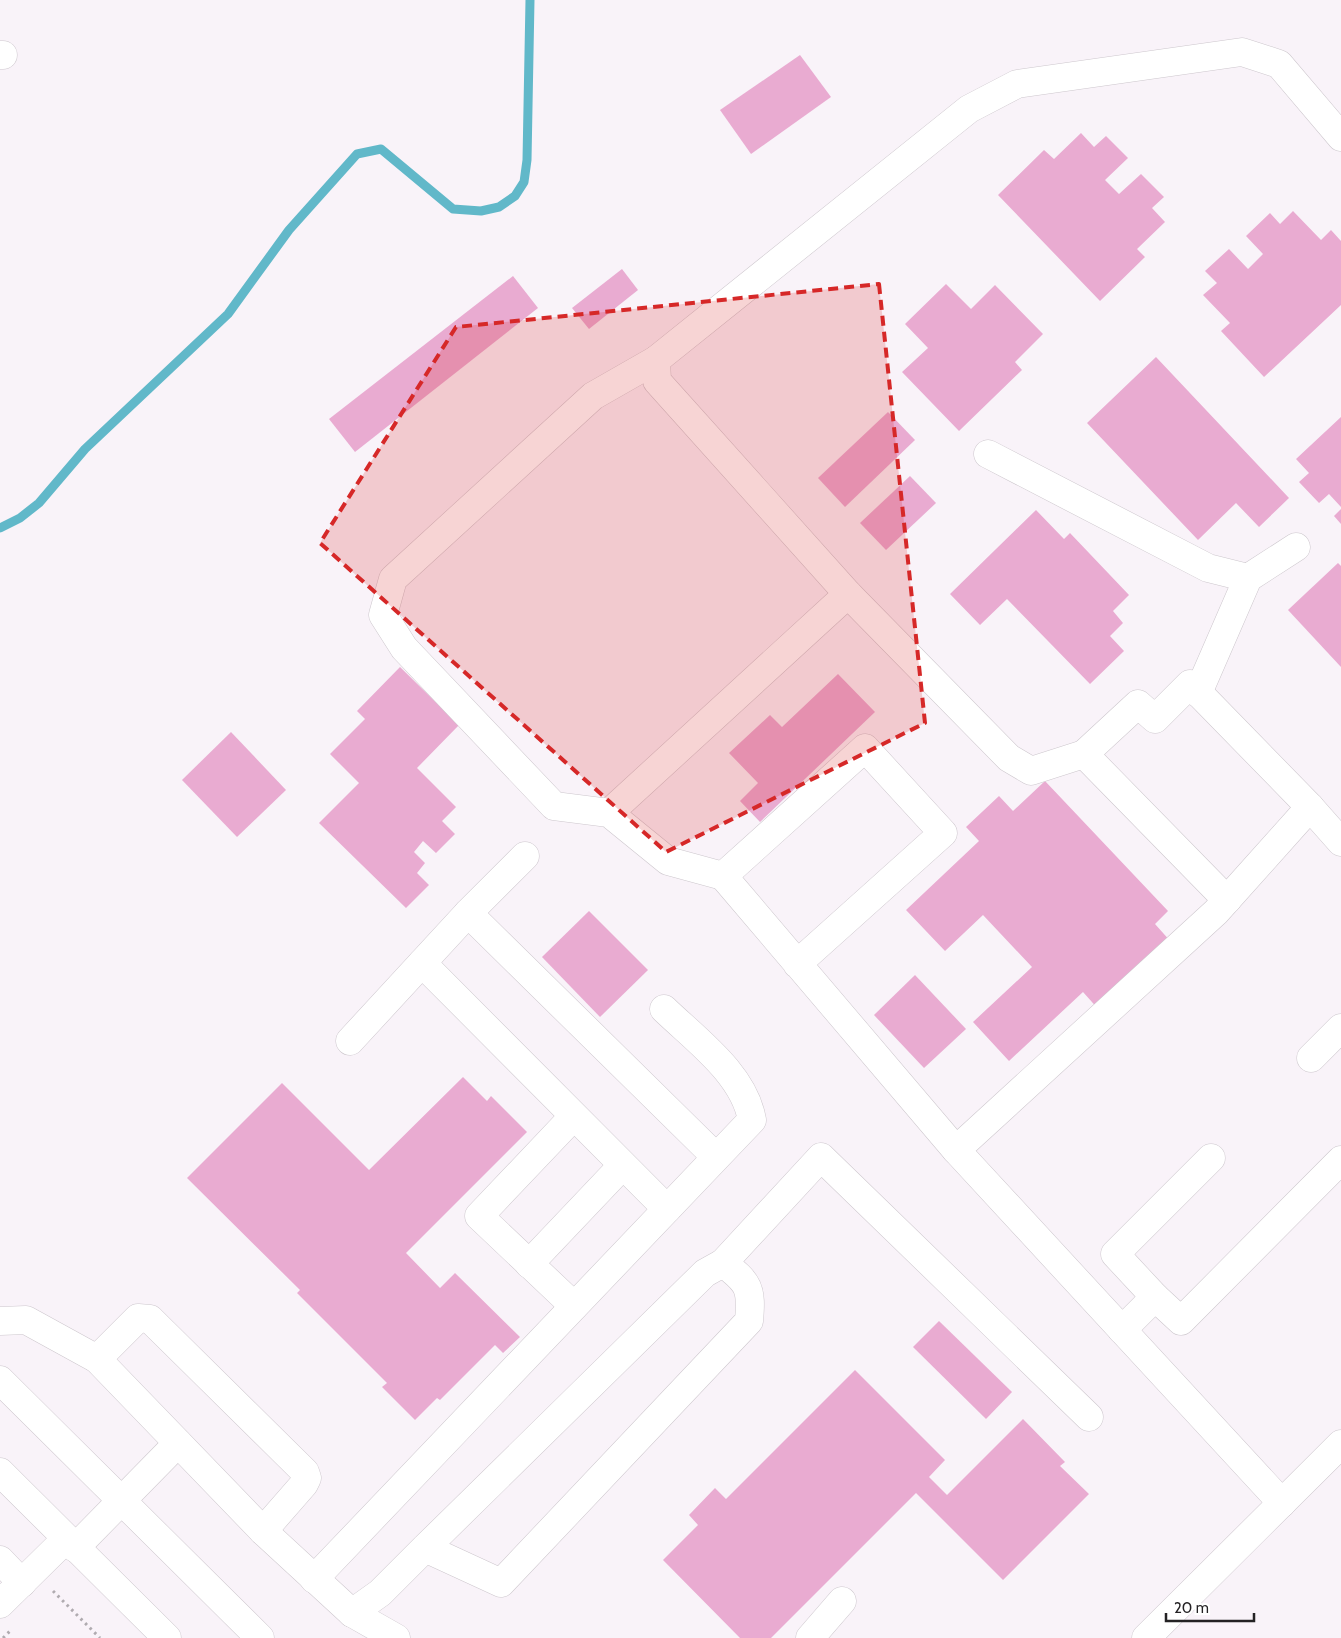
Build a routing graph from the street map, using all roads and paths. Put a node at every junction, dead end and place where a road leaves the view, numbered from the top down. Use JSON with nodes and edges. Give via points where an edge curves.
{"nodes":[{"id":1,"x":1341,"y":137,"type":"edge"},
{"id":2,"x":656,"y":360,"type":"junction"},
{"id":3,"x":988,"y":454,"type":"dead end"},
{"id":4,"x":1296,"y":547,"type":"dead end"},
{"id":5,"x":1248,"y":578,"type":"junction"},
{"id":6,"x":848,"y":594,"type":"junction"},
{"id":7,"x":1198,"y":693,"type":"junction"},
{"id":8,"x":1084,"y":754,"type":"junction"},
{"id":9,"x":1310,"y":807,"type":"junction"},
{"id":10,"x":609,"y":813,"type":"junction"},
{"id":11,"x":1341,"y":842,"type":"edge"},
{"id":12,"x":525,"y":856,"type":"dead end"},
{"id":13,"x":723,"y":876,"type":"junction"},
{"id":14,"x":1227,"y":900,"type":"junction"},
{"id":15,"x":468,"y":913,"type":"junction"},
{"id":16,"x":422,"y":963,"type":"junction"},
{"id":17,"x":797,"y":964,"type":"junction"},
{"id":18,"x":664,"y":1009,"type":"dead end"},
{"id":19,"x":1341,"y":1028,"type":"edge"},
{"id":20,"x":350,"y":1041,"type":"dead end"},
{"id":21,"x":1311,"y":1058,"type":"dead end"},
{"id":22,"x":573,"y":1117,"type":"junction"},
{"id":23,"x":956,"y":1150,"type":"junction"},
{"id":24,"x":716,"y":1157,"type":"junction"},
{"id":25,"x":1211,"y":1158,"type":"dead end"},
{"id":26,"x":1341,"y":1160,"type":"edge"},
{"id":27,"x":622,"y":1166,"type":"junction"},
{"id":28,"x":667,"y":1209,"type":"junction"},
{"id":29,"x":529,"y":1264,"type":"junction"},
{"id":30,"x":714,"y":1268,"type":"junction"},
{"id":31,"x":1155,"y":1297,"type":"junction"},
{"id":32,"x":574,"y":1306,"type":"junction"},
{"id":33,"x":0,"y":1321,"type":"edge"},
{"id":34,"x":1122,"y":1330,"type":"junction"},
{"id":35,"x":97,"y":1359,"type":"junction"},
{"id":36,"x":0,"y":1380,"type":"edge"},
{"id":37,"x":1089,"y":1417,"type":"dead end"},
{"id":38,"x":178,"y":1443,"type":"junction"},
{"id":39,"x":1341,"y":1444,"type":"edge"},
{"id":40,"x":0,"y":1472,"type":"edge"},
{"id":41,"x":120,"y":1501,"type":"junction"},
{"id":42,"x":1282,"y":1503,"type":"junction"},
{"id":43,"x":262,"y":1531,"type":"junction"},
{"id":44,"x":71,"y":1543,"type":"junction"},
{"id":45,"x":425,"y":1548,"type":"junction"},
{"id":46,"x":0,"y":1560,"type":"edge"},
{"id":47,"x":314,"y":1579,"type":"junction"},
{"id":48,"x":33,"y":1590,"type":"junction"},
{"id":49,"x":842,"y":1601,"type":"dead end"},
{"id":50,"x":352,"y":1613,"type":"junction"},
{"id":51,"x":8,"y":1614,"type":"edge"},
{"id":52,"x":3,"y":1638,"type":"edge"},
{"id":53,"x":100,"y":1638,"type":"edge"},
{"id":54,"x":167,"y":1638,"type":"edge"},
{"id":55,"x":260,"y":1638,"type":"edge"},
{"id":56,"x":365,"y":1638,"type":"edge"},
{"id":57,"x":396,"y":1638,"type":"edge"},
{"id":58,"x":810,"y":1638,"type":"edge"},
{"id":59,"x":1146,"y":1638,"type":"edge"}],
"edges":[{"from":1,"to":2,"type":"street","via":[[1279,64],[1242,52],[1017,84],[969,109]]},
{"from":2,"to":6,"type":"street","via":[[657,381]]},
{"from":2,"to":10,"type":"street","via":[[594,396],[393,579],[383,615],[404,648],[554,806]]},
{"from":3,"to":5,"type":"street","via":[[1208,568]]},
{"from":4,"to":5,"type":"street"},
{"from":5,"to":7,"type":"street"},
{"from":6,"to":8,"type":"street","via":[[1009,758],[1030,771]]},
{"from":6,"to":10,"type":"street"},
{"from":7,"to":8,"type":"street","via":[[1190,684],[1155,719],[1138,704]]},
{"from":7,"to":9,"type":"street"},
{"from":8,"to":14,"type":"street"},
{"from":9,"to":11,"type":"street"},
{"from":9,"to":14,"type":"street"},
{"from":10,"to":13,"type":"street","via":[[668,861]]},
{"from":12,"to":15,"type":"street"},
{"from":13,"to":17,"type":"street"},
{"from":13,"to":17,"type":"street","via":[[865,748],[943,832]]},
{"from":14,"to":23,"type":"street"},
{"from":15,"to":16,"type":"street"},
{"from":15,"to":24,"type":"street"},
{"from":16,"to":20,"type":"street"},
{"from":16,"to":22,"type":"street"},
{"from":17,"to":23,"type":"street"},
{"from":18,"to":24,"type":"street","via":[[729,1072],[750,1106],[752,1120]]},
{"from":19,"to":21,"type":"street"},
{"from":22,"to":27,"type":"street"},
{"from":22,"to":29,"type":"street","via":[[479,1216]]},
{"from":23,"to":34,"type":"street"},
{"from":24,"to":28,"type":"street"},
{"from":25,"to":31,"type":"street","via":[[1115,1254]]},
{"from":26,"to":31,"type":"street","via":[[1181,1321]]},
{"from":27,"to":28,"type":"street"},
{"from":27,"to":29,"type":"street"},
{"from":28,"to":32,"type":"street"},
{"from":29,"to":32,"type":"street"},
{"from":30,"to":37,"type":"street","via":[[821,1157]]},
{"from":30,"to":45,"type":"street"},
{"from":30,"to":45,"type":"street","via":[[743,1278],[751,1298],[748,1321],[501,1583]]},
{"from":31,"to":34,"type":"street"},
{"from":32,"to":47,"type":"street"},
{"from":33,"to":35,"type":"street","via":[[26,1320]]},
{"from":34,"to":42,"type":"street"},
{"from":35,"to":38,"type":"street"},
{"from":35,"to":43,"type":"street","via":[[138,1318],[150,1319],[305,1472],[304,1484]]},
{"from":36,"to":41,"type":"street"},
{"from":38,"to":41,"type":"street"},
{"from":38,"to":43,"type":"street"},
{"from":39,"to":42,"type":"street"},
{"from":40,"to":44,"type":"street"},
{"from":41,"to":44,"type":"street"},
{"from":41,"to":55,"type":"street"},
{"from":42,"to":59,"type":"street"},
{"from":43,"to":47,"type":"street"},
{"from":44,"to":48,"type":"street"},
{"from":44,"to":54,"type":"street"},
{"from":45,"to":50,"type":"street","via":[[380,1593]]},
{"from":46,"to":48,"type":"street"},
{"from":47,"to":50,"type":"street"},
{"from":48,"to":51,"type":"street"},
{"from":48,"to":53,"type":"path","via":[[52,1589]]},
{"from":49,"to":58,"type":"street"},
{"from":50,"to":56,"type":"street"},
{"from":50,"to":57,"type":"street"},
{"from":51,"to":52,"type":"path"}]}
